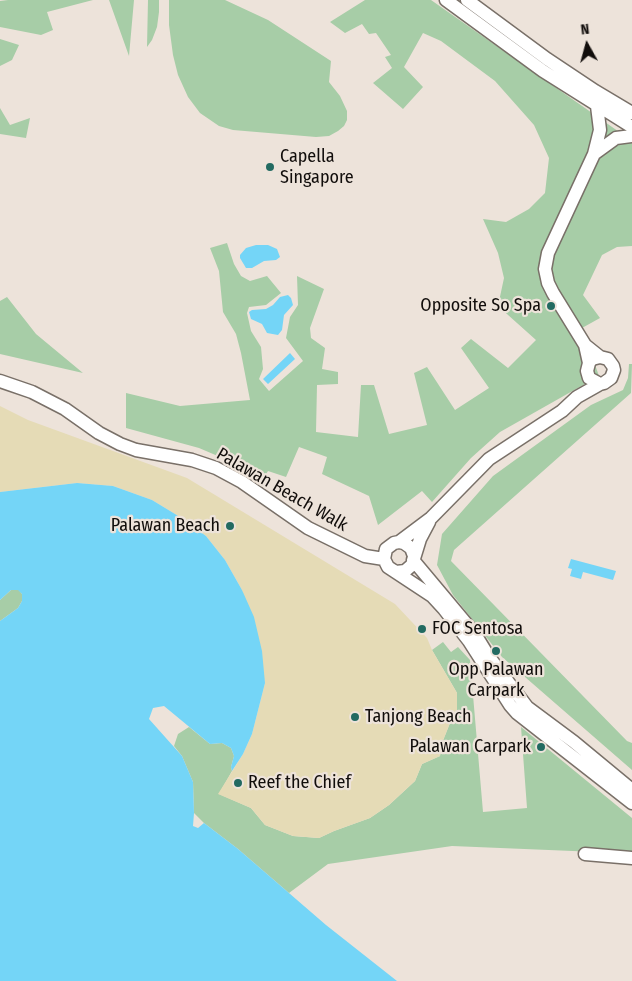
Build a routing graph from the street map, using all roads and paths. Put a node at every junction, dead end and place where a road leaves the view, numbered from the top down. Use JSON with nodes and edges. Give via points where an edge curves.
{"nodes":[{"id":1,"x":446,"y":0,"type":"edge"},
{"id":2,"x":467,"y":0,"type":"edge"},
{"id":3,"x":597,"y":106,"type":"junction"},
{"id":4,"x":632,"y":113,"type":"edge"},
{"id":5,"x":632,"y":127,"type":"edge"},
{"id":6,"x":632,"y":136,"type":"edge"},
{"id":7,"x":594,"y":154,"type":"junction"},
{"id":8,"x":592,"y":365,"type":"junction"},
{"id":9,"x":0,"y":381,"type":"edge"},
{"id":10,"x":600,"y":384,"type":"junction"},
{"id":11,"x":577,"y":398,"type":"junction"},
{"id":12,"x":431,"y":518,"type":"junction"},
{"id":13,"x":399,"y":542,"type":"junction"},
{"id":14,"x":414,"y":558,"type":"junction"},
{"id":15,"x":384,"y":559,"type":"junction"},
{"id":16,"x":396,"y":572,"type":"junction"},
{"id":17,"x":480,"y":641,"type":"junction"},
{"id":18,"x":480,"y":661,"type":"junction"},
{"id":19,"x":632,"y":790,"type":"edge"},
{"id":20,"x":632,"y":803,"type":"edge"},
{"id":21,"x":586,"y":854,"type":"dead end"},
{"id":22,"x":632,"y":858,"type":"edge"}],
"edges":[{"from":1,"to":3,"type":"street"},
{"from":2,"to":4,"type":"street","via":[[547,59]]},
{"from":3,"to":5,"type":"street"},
{"from":3,"to":7,"type":"street","via":[[600,130]]},
{"from":6,"to":7,"type":"street","via":[[616,138]]},
{"from":7,"to":8,"type":"street","via":[[548,253],[545,269],[548,283],[585,345]]},
{"from":8,"to":10,"type":"street","via":[[592,381]]},
{"from":8,"to":10,"type":"street","via":[[608,359],[613,366],[611,378]]},
{"from":8,"to":11,"type":"street"},
{"from":9,"to":15,"type":"street","name":"Palawan Beach Walk","via":[[32,392],[65,409],[120,444],[216,468],[308,528],[365,556]]},
{"from":10,"to":11,"type":"street"},
{"from":11,"to":12,"type":"street","via":[[489,459]]},
{"from":12,"to":13,"type":"street"},
{"from":12,"to":14,"type":"street"},
{"from":13,"to":14,"type":"street","via":[[411,548]]},
{"from":13,"to":15,"type":"street","via":[[386,549]]},
{"from":14,"to":16,"type":"street","via":[[409,568]]},
{"from":14,"to":17,"type":"street"},
{"from":15,"to":16,"type":"street"},
{"from":16,"to":18,"type":"street","via":[[432,596],[469,641]]},
{"from":17,"to":18,"type":"street"},
{"from":17,"to":19,"type":"street","via":[[528,707]]},
{"from":18,"to":20,"type":"street","via":[[517,713]]},
{"from":21,"to":22,"type":"street"}]}
